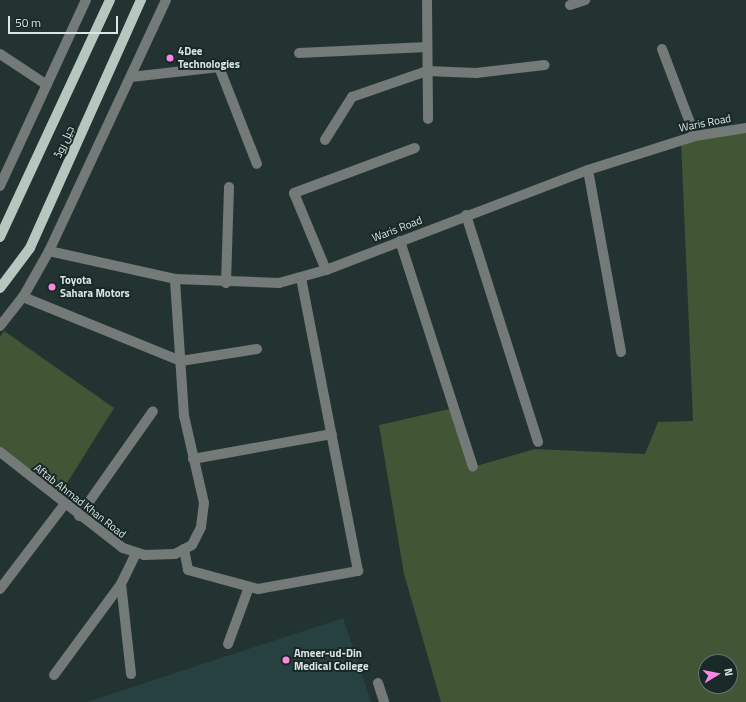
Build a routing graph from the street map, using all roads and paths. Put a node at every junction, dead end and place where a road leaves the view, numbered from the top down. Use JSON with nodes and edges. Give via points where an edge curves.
{"nodes":[{"id":1,"x":86,"y":0,"type":"edge"},
{"id":2,"x":110,"y":0,"type":"edge"},
{"id":3,"x":141,"y":0,"type":"edge"},
{"id":4,"x":166,"y":0,"type":"edge"},
{"id":5,"x":427,"y":0,"type":"edge"},
{"id":6,"x":585,"y":0,"type":"edge"},
{"id":7,"x":570,"y":5,"type":"dead end"},
{"id":8,"x":427,"y":47,"type":"junction"},
{"id":9,"x":662,"y":49,"type":"dead end"},
{"id":10,"x":299,"y":53,"type":"dead end"},
{"id":11,"x":0,"y":54,"type":"edge"},
{"id":12,"x":545,"y":65,"type":"dead end"},
{"id":13,"x":427,"y":71,"type":"junction"},
{"id":14,"x":131,"y":77,"type":"junction"},
{"id":15,"x":47,"y":85,"type":"junction"},
{"id":16,"x":428,"y":119,"type":"dead end"},
{"id":17,"x":746,"y":128,"type":"edge"},
{"id":18,"x":695,"y":136,"type":"junction"},
{"id":19,"x":325,"y":140,"type":"dead end"},
{"id":20,"x":415,"y":148,"type":"dead end"},
{"id":21,"x":257,"y":164,"type":"dead end"},
{"id":22,"x":588,"y":170,"type":"junction"},
{"id":23,"x":0,"y":186,"type":"edge"},
{"id":24,"x":228,"y":187,"type":"dead end"},
{"id":25,"x":466,"y":215,"type":"junction"},
{"id":26,"x":0,"y":237,"type":"edge"},
{"id":27,"x":400,"y":241,"type":"junction"},
{"id":28,"x":49,"y":251,"type":"junction"},
{"id":29,"x":326,"y":270,"type":"junction"},
{"id":30,"x":301,"y":278,"type":"junction"},
{"id":31,"x":175,"y":280,"type":"junction"},
{"id":32,"x":226,"y":283,"type":"junction"},
{"id":33,"x":0,"y":288,"type":"edge"},
{"id":34,"x":23,"y":297,"type":"junction"},
{"id":35,"x":0,"y":326,"type":"edge"},
{"id":36,"x":257,"y":349,"type":"dead end"},
{"id":37,"x":621,"y":352,"type":"dead end"},
{"id":38,"x":181,"y":361,"type":"junction"},
{"id":39,"x":153,"y":411,"type":"dead end"},
{"id":40,"x":332,"y":434,"type":"junction"},
{"id":41,"x":538,"y":442,"type":"dead end"},
{"id":42,"x":0,"y":452,"type":"edge"},
{"id":43,"x":193,"y":458,"type":"junction"},
{"id":44,"x":473,"y":467,"type":"dead end"},
{"id":45,"x":64,"y":505,"type":"junction"},
{"id":46,"x":79,"y":516,"type":"junction"},
{"id":47,"x":184,"y":549,"type":"junction"},
{"id":48,"x":136,"y":552,"type":"junction"},
{"id":49,"x":121,"y":584,"type":"junction"},
{"id":50,"x":249,"y":587,"type":"junction"},
{"id":51,"x":0,"y":590,"type":"edge"},
{"id":52,"x":228,"y":644,"type":"dead end"},
{"id":53,"x":131,"y":674,"type":"dead end"},
{"id":54,"x":54,"y":675,"type":"dead end"},
{"id":55,"x":378,"y":683,"type":"dead end"},
{"id":56,"x":384,"y":702,"type":"edge"}],
"edges":[{"from":1,"to":15,"type":"street"},
{"from":2,"to":26,"type":"main road","name":"جیل روڈ"},
{"from":3,"to":33,"type":"main road","name":"جیل روڈ","via":[[30,248]]},
{"from":4,"to":14,"type":"street"},
{"from":5,"to":8,"type":"street"},
{"from":6,"to":7,"type":"street"},
{"from":8,"to":10,"type":"street"},
{"from":8,"to":13,"type":"street"},
{"from":9,"to":18,"type":"street"},
{"from":11,"to":15,"type":"street"},
{"from":12,"to":13,"type":"street","via":[[476,73]]},
{"from":13,"to":16,"type":"street"},
{"from":13,"to":19,"type":"street","via":[[352,97]]},
{"from":14,"to":21,"type":"street","via":[[219,67]]},
{"from":14,"to":28,"type":"street"},
{"from":15,"to":23,"type":"street"},
{"from":17,"to":18,"type":"street","name":"Waris Road"},
{"from":18,"to":22,"type":"street","name":"Waris Road"},
{"from":20,"to":29,"type":"street","via":[[294,193]]},
{"from":22,"to":25,"type":"street","name":"Waris Road"},
{"from":22,"to":37,"type":"street"},
{"from":24,"to":32,"type":"street"},
{"from":25,"to":27,"type":"street","name":"Waris Road"},
{"from":25,"to":41,"type":"street"},
{"from":27,"to":29,"type":"street","name":"Waris Road"},
{"from":27,"to":44,"type":"street"},
{"from":28,"to":31,"type":"street","name":"Waris Road"},
{"from":28,"to":34,"type":"street"},
{"from":29,"to":30,"type":"street","name":"Waris Road"},
{"from":30,"to":32,"type":"street","name":"Waris Road","via":[[279,283]]},
{"from":30,"to":40,"type":"street"},
{"from":31,"to":32,"type":"street","name":"Waris Road"},
{"from":31,"to":38,"type":"street"},
{"from":34,"to":35,"type":"street"},
{"from":34,"to":38,"type":"street"},
{"from":36,"to":38,"type":"street"},
{"from":38,"to":43,"type":"street","via":[[184,416]]},
{"from":39,"to":46,"type":"street"},
{"from":40,"to":43,"type":"street"},
{"from":40,"to":50,"type":"street","via":[[358,571],[258,589]]},
{"from":42,"to":45,"type":"street","name":"Aftab Ahmad Khan Road"},
{"from":43,"to":47,"type":"street","via":[[204,503],[201,527],[192,545]]},
{"from":45,"to":46,"type":"street","name":"Aftab Ahmad Khan Road"},
{"from":45,"to":51,"type":"street"},
{"from":46,"to":48,"type":"street","name":"Aftab Ahmad Khan Road","via":[[123,548]]},
{"from":47,"to":48,"type":"street","name":"Aftab Ahmad Khan Road","via":[[175,554]]},
{"from":47,"to":50,"type":"street","via":[[188,570]]},
{"from":48,"to":49,"type":"street"},
{"from":49,"to":53,"type":"street"},
{"from":49,"to":54,"type":"street"},
{"from":50,"to":52,"type":"street"},
{"from":55,"to":56,"type":"street"}]}
